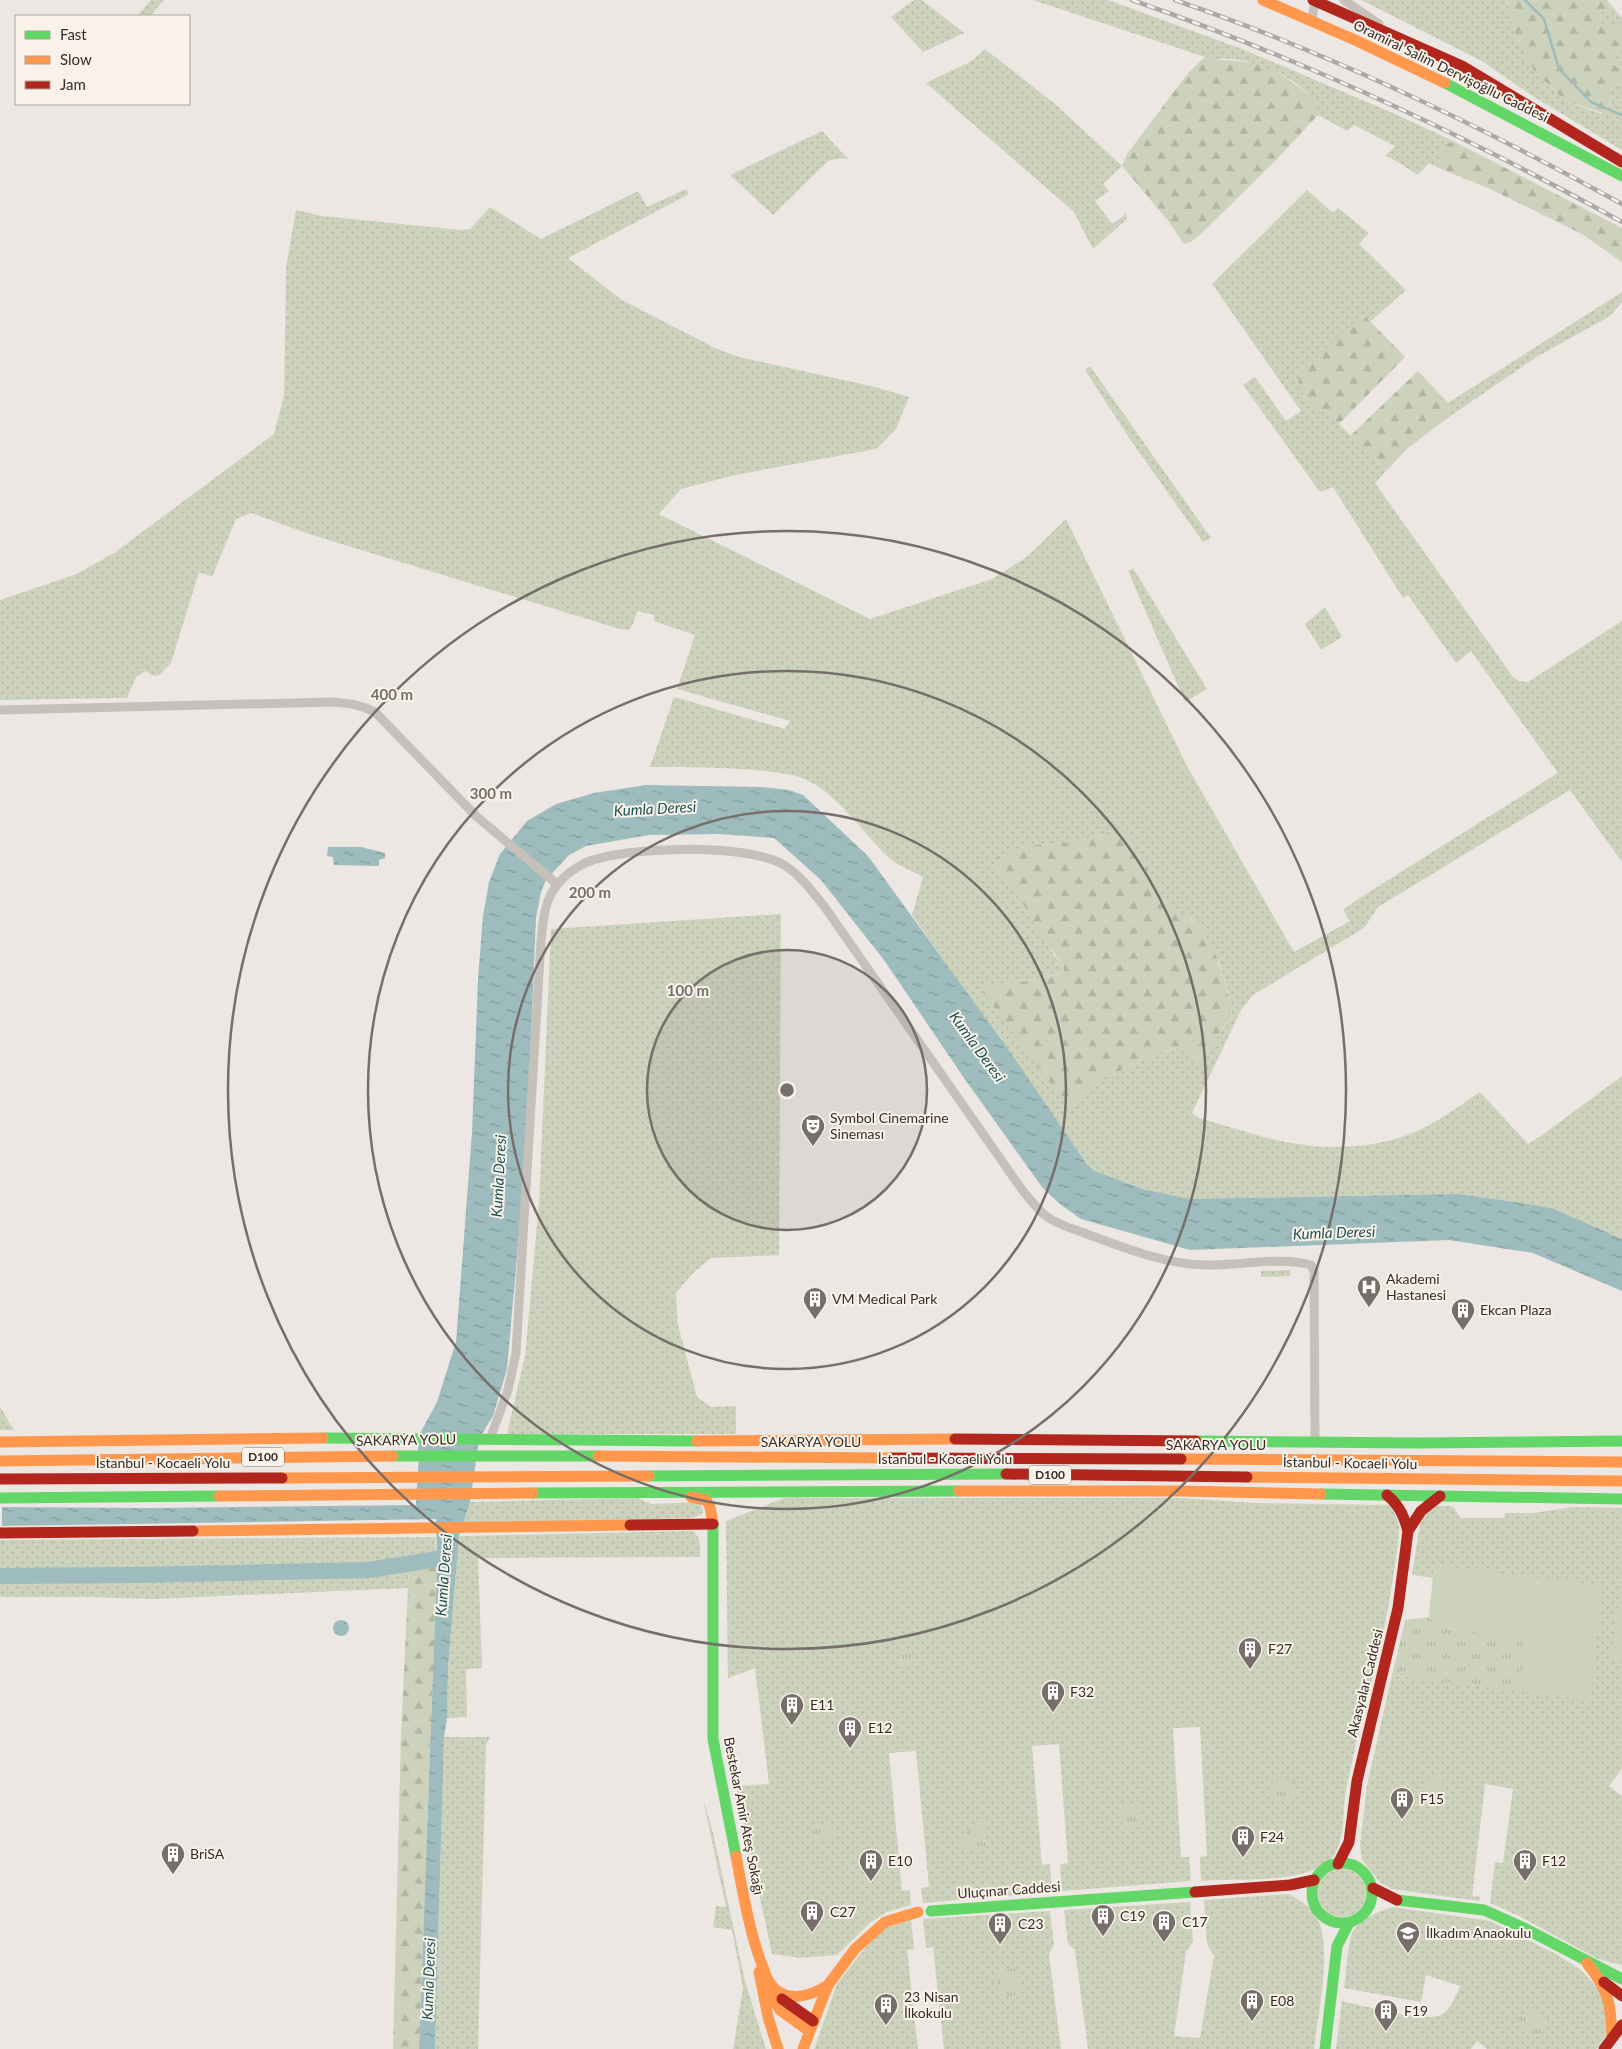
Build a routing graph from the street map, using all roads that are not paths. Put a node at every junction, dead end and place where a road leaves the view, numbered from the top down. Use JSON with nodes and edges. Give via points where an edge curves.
{"nodes":[{"id":1,"x":1263,"y":0,"type":"edge"},
{"id":2,"x":1314,"y":0,"type":"edge"},
{"id":3,"x":1344,"y":0,"type":"edge"},
{"id":4,"x":1312,"y":20,"type":"junction"},
{"id":5,"x":1400,"y":38,"type":"junction"},
{"id":6,"x":1622,"y":162,"type":"edge"},
{"id":7,"x":1622,"y":176,"type":"edge"},
{"id":8,"x":0,"y":710,"type":"edge"},
{"id":9,"x":555,"y":882,"type":"junction"},
{"id":10,"x":243,"y":1439,"type":"junction"},
{"id":11,"x":485,"y":1439,"type":"junction"},
{"id":12,"x":0,"y":1442,"type":"edge"},
{"id":13,"x":1315,"y":1442,"type":"junction"},
{"id":14,"x":1622,"y":1442,"type":"edge"},
{"id":15,"x":402,"y":1455,"type":"junction"},
{"id":16,"x":0,"y":1461,"type":"edge"},
{"id":17,"x":1622,"y":1462,"type":"edge"},
{"id":18,"x":386,"y":1476,"type":"junction"},
{"id":19,"x":0,"y":1479,"type":"edge"},
{"id":20,"x":1523,"y":1481,"type":"junction"},
{"id":21,"x":1622,"y":1481,"type":"edge"},
{"id":22,"x":1622,"y":1489,"type":"edge"},
{"id":23,"x":744,"y":1491,"type":"junction"},
{"id":24,"x":641,"y":1493,"type":"junction"},
{"id":25,"x":251,"y":1495,"type":"junction"},
{"id":26,"x":1387,"y":1495,"type":"junction"},
{"id":27,"x":1440,"y":1496,"type":"junction"},
{"id":28,"x":0,"y":1498,"type":"edge"},
{"id":29,"x":1622,"y":1499,"type":"edge"},
{"id":30,"x":713,"y":1524,"type":"junction"},
{"id":31,"x":1408,"y":1531,"type":"junction"},
{"id":32,"x":0,"y":1533,"type":"edge"},
{"id":33,"x":1349,"y":1842,"type":"junction"},
{"id":34,"x":1338,"y":1864,"type":"junction"},
{"id":35,"x":1356,"y":1866,"type":"junction"},
{"id":36,"x":1314,"y":1880,"type":"junction"},
{"id":37,"x":1290,"y":1885,"type":"junction"},
{"id":38,"x":1373,"y":1888,"type":"junction"},
{"id":39,"x":1311,"y":1896,"type":"junction"},
{"id":40,"x":1397,"y":1900,"type":"junction"},
{"id":41,"x":1371,"y":1904,"type":"junction"},
{"id":42,"x":1328,"y":1921,"type":"junction"},
{"id":43,"x":1349,"y":1923,"type":"junction"},
{"id":44,"x":754,"y":1944,"type":"junction"},
{"id":45,"x":1336,"y":1946,"type":"junction"},
{"id":46,"x":758,"y":1966,"type":"junction"},
{"id":47,"x":1622,"y":1972,"type":"edge"},
{"id":48,"x":1604,"y":1974,"type":"junction"},
{"id":49,"x":1622,"y":1979,"type":"edge"},
{"id":50,"x":770,"y":1984,"type":"junction"},
{"id":51,"x":828,"y":1985,"type":"junction"},
{"id":52,"x":1622,"y":1996,"type":"edge"},
{"id":53,"x":1622,"y":2025,"type":"edge"},
{"id":54,"x":811,"y":2026,"type":"junction"},
{"id":55,"x":1612,"y":2038,"type":"junction"},
{"id":56,"x":778,"y":2049,"type":"edge"},
{"id":57,"x":803,"y":2049,"type":"edge"},
{"id":58,"x":1325,"y":2049,"type":"edge"},
{"id":59,"x":1604,"y":2049,"type":"edge"}],
"edges":[{"from":1,"to":4,"type":"main road","name":"Oramiral Salim Dervişoğllu Caddesi"},
{"from":2,"to":4,"type":"street"},
{"from":2,"to":5,"type":"main road","name":"Oramiral Salim Dervişoğllu Caddesi"},
{"from":3,"to":5,"type":"street"},
{"from":4,"to":7,"type":"main road","name":"Oramiral Salim Dervişoğllu Caddesi","via":[[1455,86]]},
{"from":5,"to":6,"type":"main road","name":"Oramiral Salim Dervişoğllu Caddesi","via":[[1462,66]]},
{"from":8,"to":9,"type":"street","via":[[351,703],[375,712],[476,816]]},
{"from":9,"to":11,"type":"street","via":[[546,905],[541,941],[516,1353],[508,1390]]},
{"from":9,"to":13,"type":"street","via":[[586,863],[650,850],[739,852],[783,864],[798,875],[824,906],[1019,1186],[1045,1215],[1117,1245],[1185,1264],[1294,1262],[1311,1265],[1314,1271]]},
{"from":10,"to":11,"type":"main road"},
{"from":10,"to":12,"type":"main road"},
{"from":10,"to":15,"type":"main road"},
{"from":11,"to":13,"type":"main road"},
{"from":13,"to":14,"type":"main road"},
{"from":15,"to":16,"type":"main road","name":"SAKARYA YOLU","number":"D100"},
{"from":15,"to":17,"type":"main road","name":"SAKARYA YOLU","number":"D100"},
{"from":18,"to":19,"type":"main road","name":"İstanbul - Kocaeli Yolu","number":"D100"},
{"from":18,"to":20,"type":"main road","name":"İstanbul - Kocaeli Yolu","number":"D100","via":[[993,1474]]},
{"from":18,"to":25,"type":"main road"},
{"from":20,"to":21,"type":"main road","name":"İstanbul - Kocaeli Yolu","number":"D100"},
{"from":20,"to":22,"type":"main road"},
{"from":23,"to":24,"type":"main road"},
{"from":23,"to":26,"type":"main road","via":[[1181,1491]]},
{"from":23,"to":30,"type":"main road","via":[[727,1498],[719,1506]]},
{"from":24,"to":25,"type":"main road"},
{"from":24,"to":30,"type":"main road","via":[[664,1498],[704,1498],[709,1501]]},
{"from":25,"to":28,"type":"main road"},
{"from":26,"to":27,"type":"main road"},
{"from":26,"to":31,"type":"main road","via":[[1397,1504]]},
{"from":27,"to":29,"type":"main road"},
{"from":27,"to":31,"type":"main road","via":[[1428,1503]]},
{"from":30,"to":32,"type":"main road"},
{"from":30,"to":44,"type":"main road","name":"Bestekar Amir Ateş Sokağı","via":[[713,1739]]},
{"from":31,"to":33,"type":"main road","name":"Akasyalar Caddesi","via":[[1398,1608],[1361,1765]]},
{"from":33,"to":34,"type":"main road"},
{"from":33,"to":35,"type":"main road"},
{"from":34,"to":35,"type":"main road"},
{"from":34,"to":36,"type":"main road","via":[[1327,1867]]},
{"from":35,"to":38,"type":"main road","via":[[1368,1876]]},
{"from":36,"to":37,"type":"main road","name":"Uluçınar Caddesi"},
{"from":36,"to":39,"type":"main road"},
{"from":37,"to":39,"type":"main road"},
{"from":37,"to":51,"type":"main road","name":"Uluçınar Caddesi","via":[[918,1912],[878,1927],[855,1949]]},
{"from":38,"to":40,"type":"main road"},
{"from":38,"to":41,"type":"main road"},
{"from":39,"to":42,"type":"main road","via":[[1316,1910]]},
{"from":40,"to":41,"type":"main road"},
{"from":40,"to":48,"type":"main road","via":[[1484,1910],[1522,1927]]},
{"from":41,"to":43,"type":"main road","via":[[1364,1915]]},
{"from":42,"to":43,"type":"main road"},
{"from":42,"to":45,"type":"main road"},
{"from":43,"to":45,"type":"main road"},
{"from":44,"to":46,"type":"main road"},
{"from":44,"to":50,"type":"main road","name":"Bestekar Amir Ateş Sokağı"},
{"from":45,"to":58,"type":"main road"},
{"from":46,"to":54,"type":"main road","via":[[766,1990],[780,2010]]},
{"from":46,"to":56,"type":"main road"},
{"from":47,"to":48,"type":"main road"},
{"from":48,"to":49,"type":"main road"},
{"from":48,"to":52,"type":"main road"},
{"from":48,"to":55,"type":"main road","via":[[1611,2008]]},
{"from":50,"to":51,"type":"main road","via":[[792,1997],[816,1994]]},
{"from":50,"to":54,"type":"main road"},
{"from":51,"to":54,"type":"main road","name":"Uluçınar Caddesi"},
{"from":53,"to":55,"type":"main road"},
{"from":54,"to":57,"type":"main road","name":"Uluçınar Caddesi"},
{"from":55,"to":59,"type":"main road"}]}
